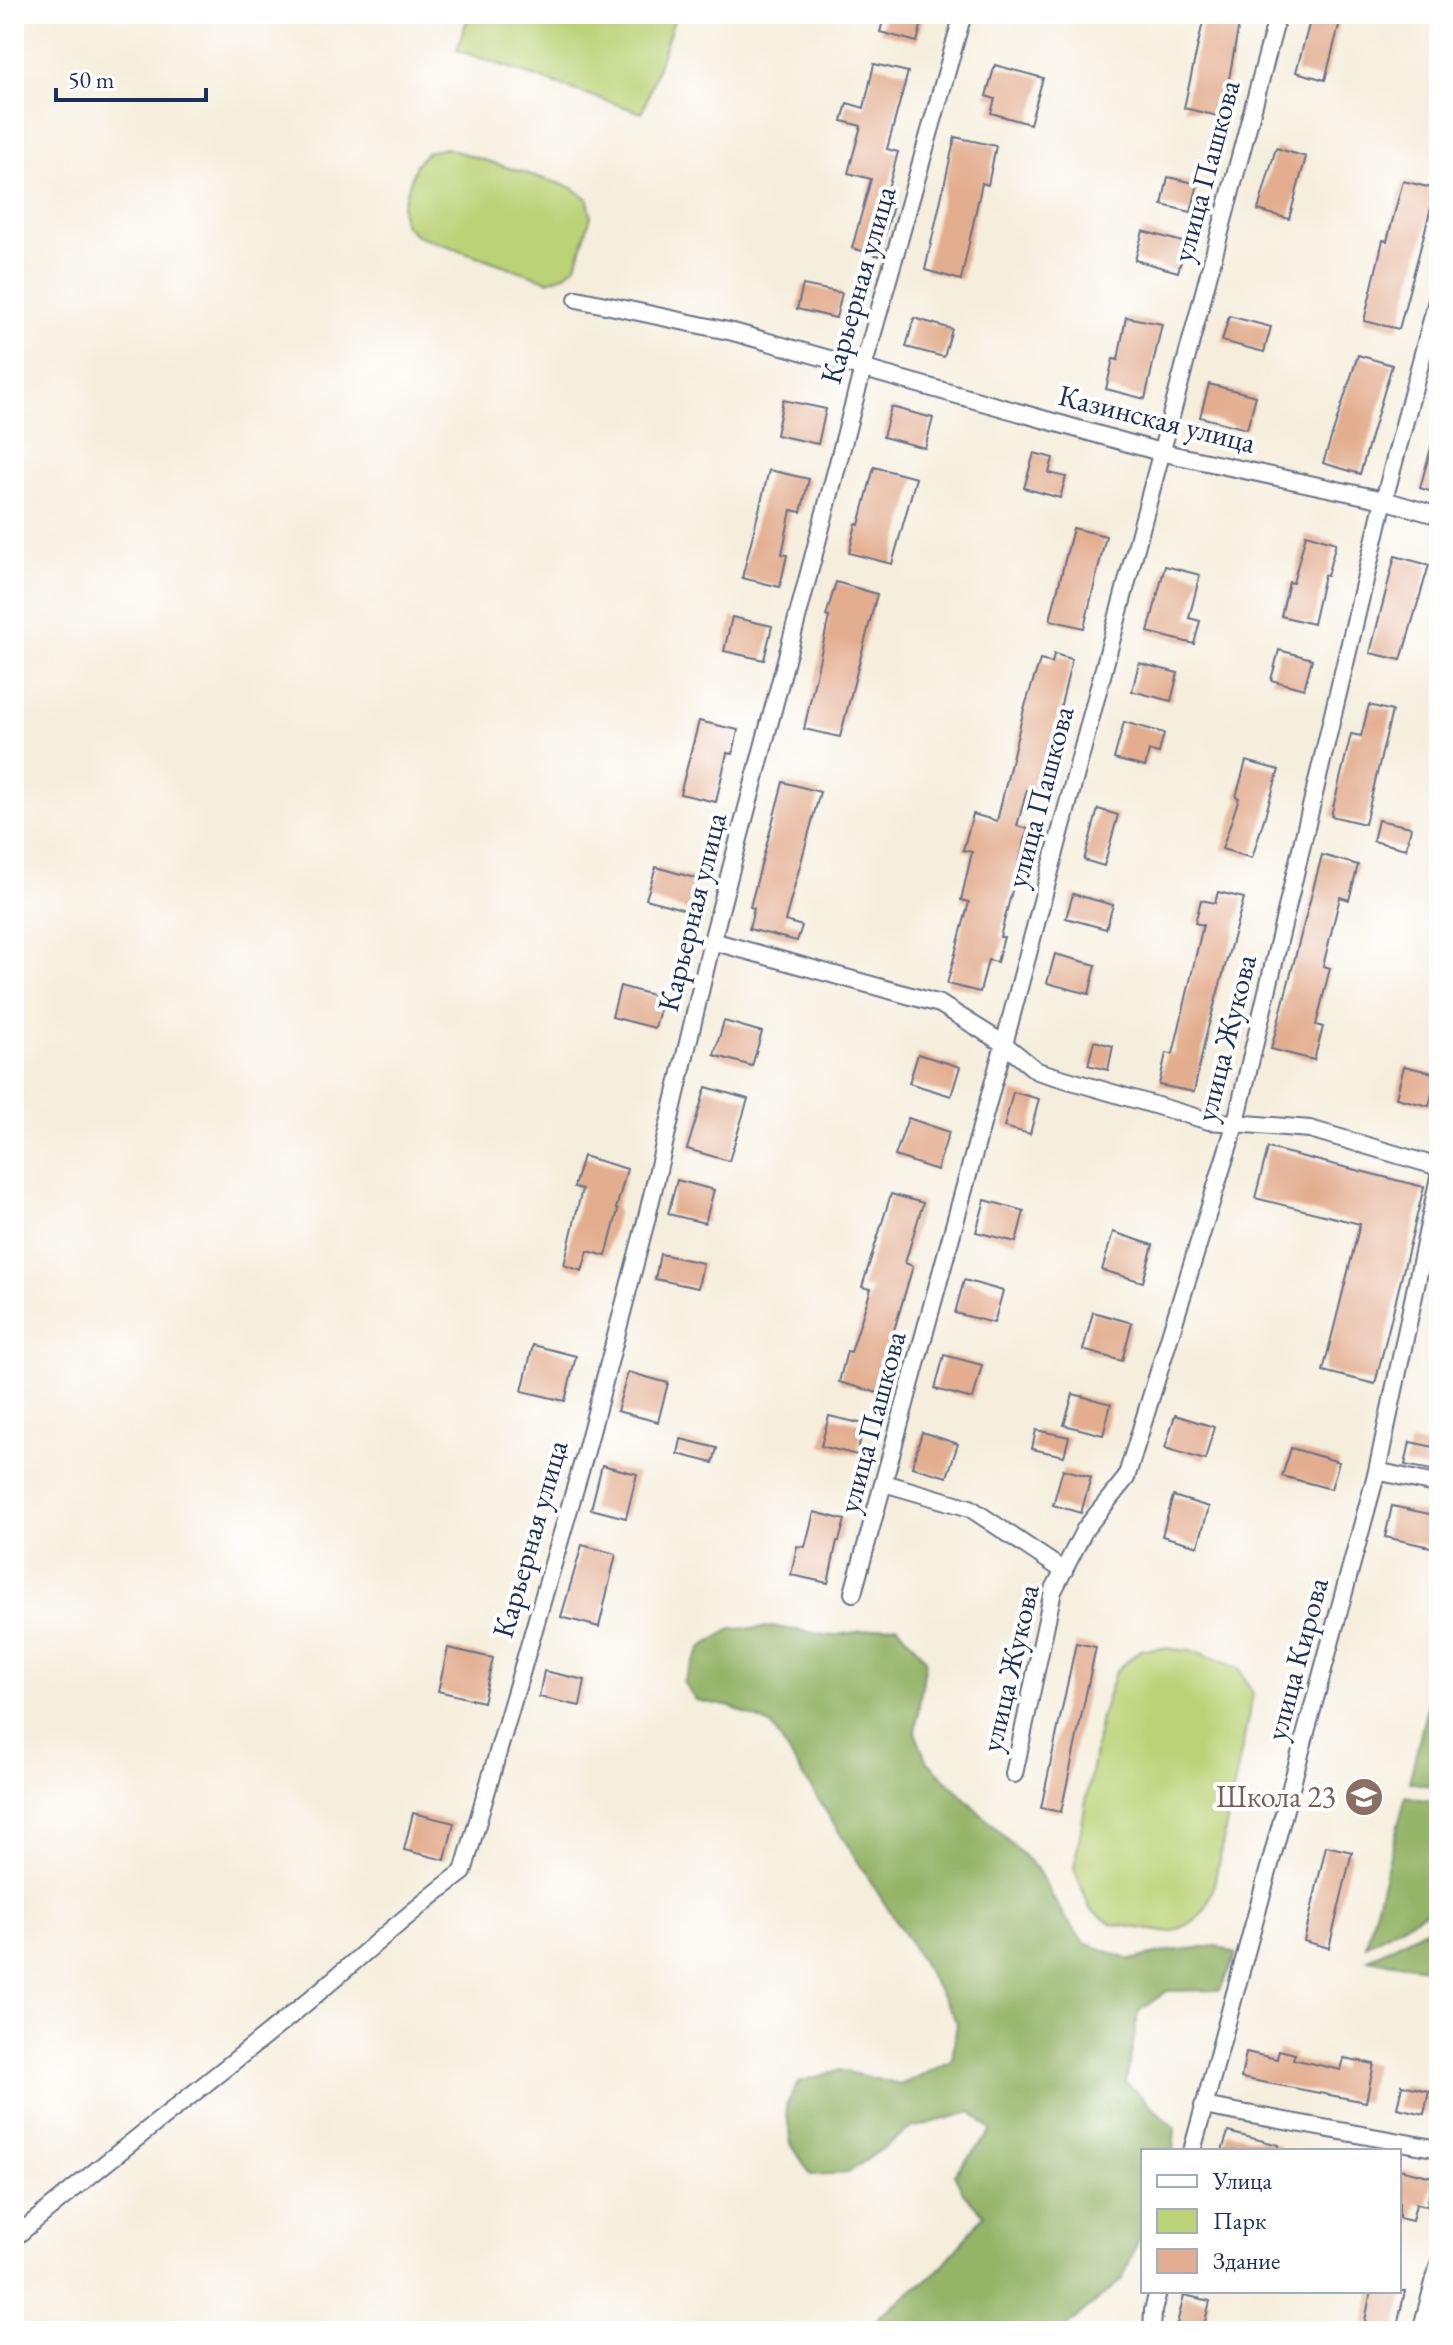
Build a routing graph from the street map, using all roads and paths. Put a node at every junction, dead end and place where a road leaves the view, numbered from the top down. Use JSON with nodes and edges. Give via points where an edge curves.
{"nodes":[{"id":1,"x":963,"y":14,"type":"edge"},
{"id":2,"x":1278,"y":14,"type":"edge"},
{"id":3,"x":1439,"y":293,"type":"edge"},
{"id":4,"x":577,"y":299,"type":"dead end"},
{"id":5,"x":863,"y":368,"type":"junction"},
{"id":6,"x":1160,"y":452,"type":"junction"},
{"id":7,"x":1384,"y":500,"type":"junction"},
{"id":8,"x":1439,"y":516,"type":"edge"},
{"id":9,"x":712,"y":941,"type":"junction"},
{"id":10,"x":1004,"y":1044,"type":"junction"},
{"id":11,"x":1236,"y":1122,"type":"junction"},
{"id":12,"x":1439,"y":1167,"type":"edge"},
{"id":13,"x":1439,"y":1177,"type":"edge"},
{"id":14,"x":1377,"y":1471,"type":"junction"},
{"id":15,"x":884,"y":1483,"type":"junction"},
{"id":16,"x":1439,"y":1485,"type":"edge"},
{"id":17,"x":1064,"y":1571,"type":"junction"},
{"id":18,"x":853,"y":1593,"type":"dead end"},
{"id":19,"x":1014,"y":1774,"type":"dead end"},
{"id":20,"x":1203,"y":2106,"type":"junction"},
{"id":21,"x":1192,"y":2149,"type":"edge"},
{"id":22,"x":1439,"y":2149,"type":"edge"},
{"id":23,"x":14,"y":2238,"type":"edge"},
{"id":24,"x":1439,"y":2264,"type":"edge"},
{"id":25,"x":1158,"y":2293,"type":"edge"},
{"id":26,"x":1152,"y":2331,"type":"edge"},
{"id":27,"x":1421,"y":2331,"type":"edge"}],
"edges":[{"from":1,"to":5,"type":"street","name":"Карьерная улица"},
{"from":2,"to":6,"type":"street","name":"улица Пашкова"},
{"from":3,"to":7,"type":"street","name":"улица Жукова"},
{"from":4,"to":5,"type":"street","name":"Казинская улица","via":[[733,332]]},
{"from":5,"to":6,"type":"street","name":"Казинская улица"},
{"from":5,"to":9,"type":"street","name":"Карьерная улица"},
{"from":6,"to":7,"type":"street","name":"Казинская улица"},
{"from":6,"to":10,"type":"street","name":"улица Пашкова"},
{"from":7,"to":8,"type":"street","name":"Казинская улица"},
{"from":7,"to":11,"type":"street","name":"улица Жукова"},
{"from":9,"to":10,"type":"street","via":[[940,1004]]},
{"from":9,"to":23,"type":"street","name":"Карьерная улица","via":[[586,1451],[463,1872]]},
{"from":10,"to":11,"type":"street","via":[[1037,1071],[1209,1121]]},
{"from":10,"to":15,"type":"street","name":"улица Пашкова"},
{"from":11,"to":12,"type":"street","via":[[1310,1129]]},
{"from":11,"to":17,"type":"street","name":"улица Жукова","via":[[1126,1478],[1085,1529]]},
{"from":13,"to":14,"type":"street","name":"улица Кирова"},
{"from":14,"to":16,"type":"street"},
{"from":14,"to":20,"type":"street","name":"улица Кирова"},
{"from":15,"to":17,"type":"street","via":[[970,1508]]},
{"from":15,"to":18,"type":"street","name":"улица Пашкова"},
{"from":17,"to":19,"type":"street","name":"улица Жукова","via":[[1053,1591]]},
{"from":20,"to":21,"type":"street","name":"улица Кирова"},
{"from":20,"to":22,"type":"street"},
{"from":24,"to":27,"type":"street"},
{"from":25,"to":26,"type":"street"}]}
